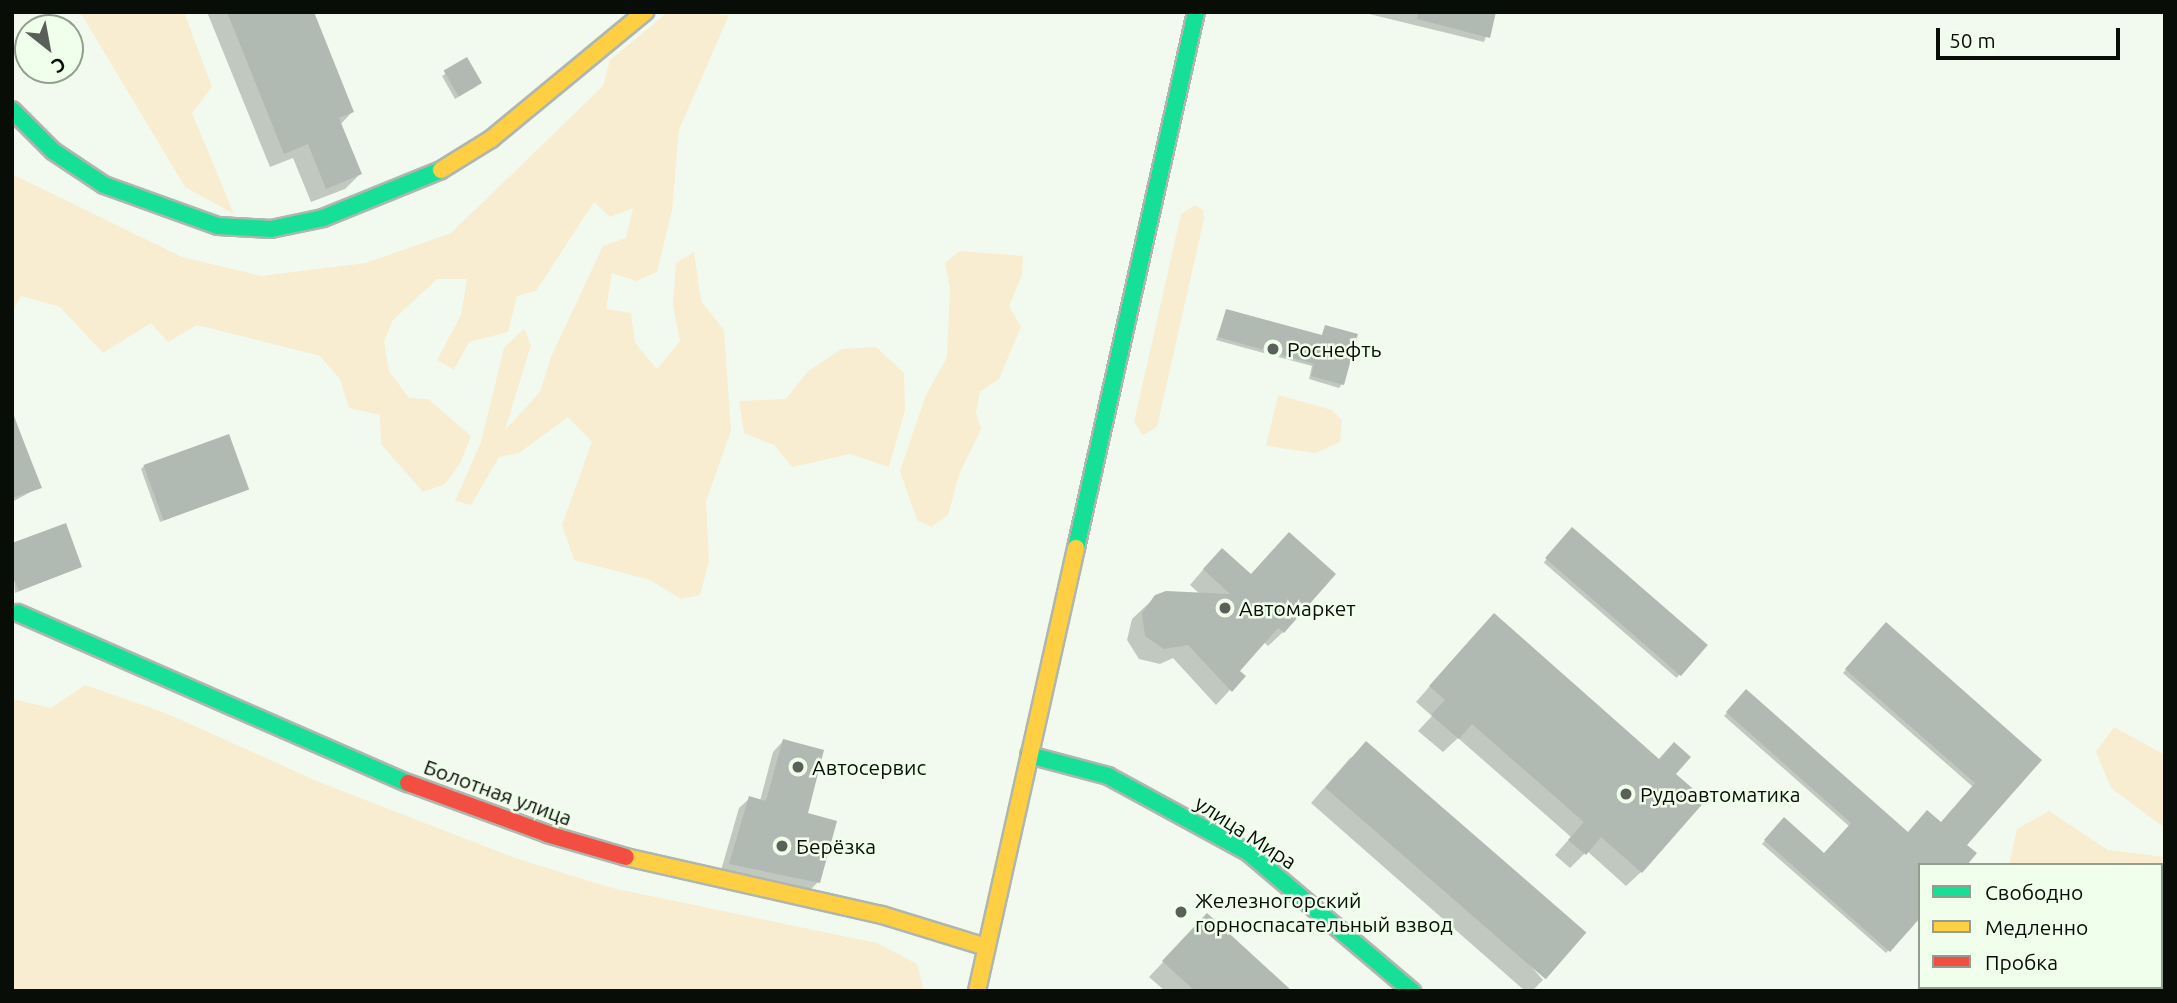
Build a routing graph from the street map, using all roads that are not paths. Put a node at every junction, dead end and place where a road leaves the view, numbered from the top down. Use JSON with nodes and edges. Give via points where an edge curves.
{"nodes":[{"id":1,"x":645,"y":12,"type":"edge"},
{"id":2,"x":1196,"y":12,"type":"edge"},
{"id":3,"x":12,"y":110,"type":"edge"},
{"id":4,"x":18,"y":613,"type":"dead end"},
{"id":5,"x":1029,"y":755,"type":"junction"},
{"id":6,"x":986,"y":947,"type":"junction"},
{"id":7,"x":977,"y":991,"type":"edge"},
{"id":8,"x":1412,"y":991,"type":"edge"}],
"edges":[{"from":1,"to":3,"type":"main road","via":[[511,124],[433,175],[323,218],[271,229],[218,226],[104,185],[53,151]]},
{"from":2,"to":5,"type":"main road"},
{"from":4,"to":6,"type":"main road","name":"Болотная улица","via":[[360,765],[547,834],[680,872],[882,915]]},
{"from":5,"to":6,"type":"main road"},
{"from":5,"to":8,"type":"main road","name":"улица Мира","via":[[1108,776],[1249,853]]},
{"from":6,"to":7,"type":"main road"}]}
